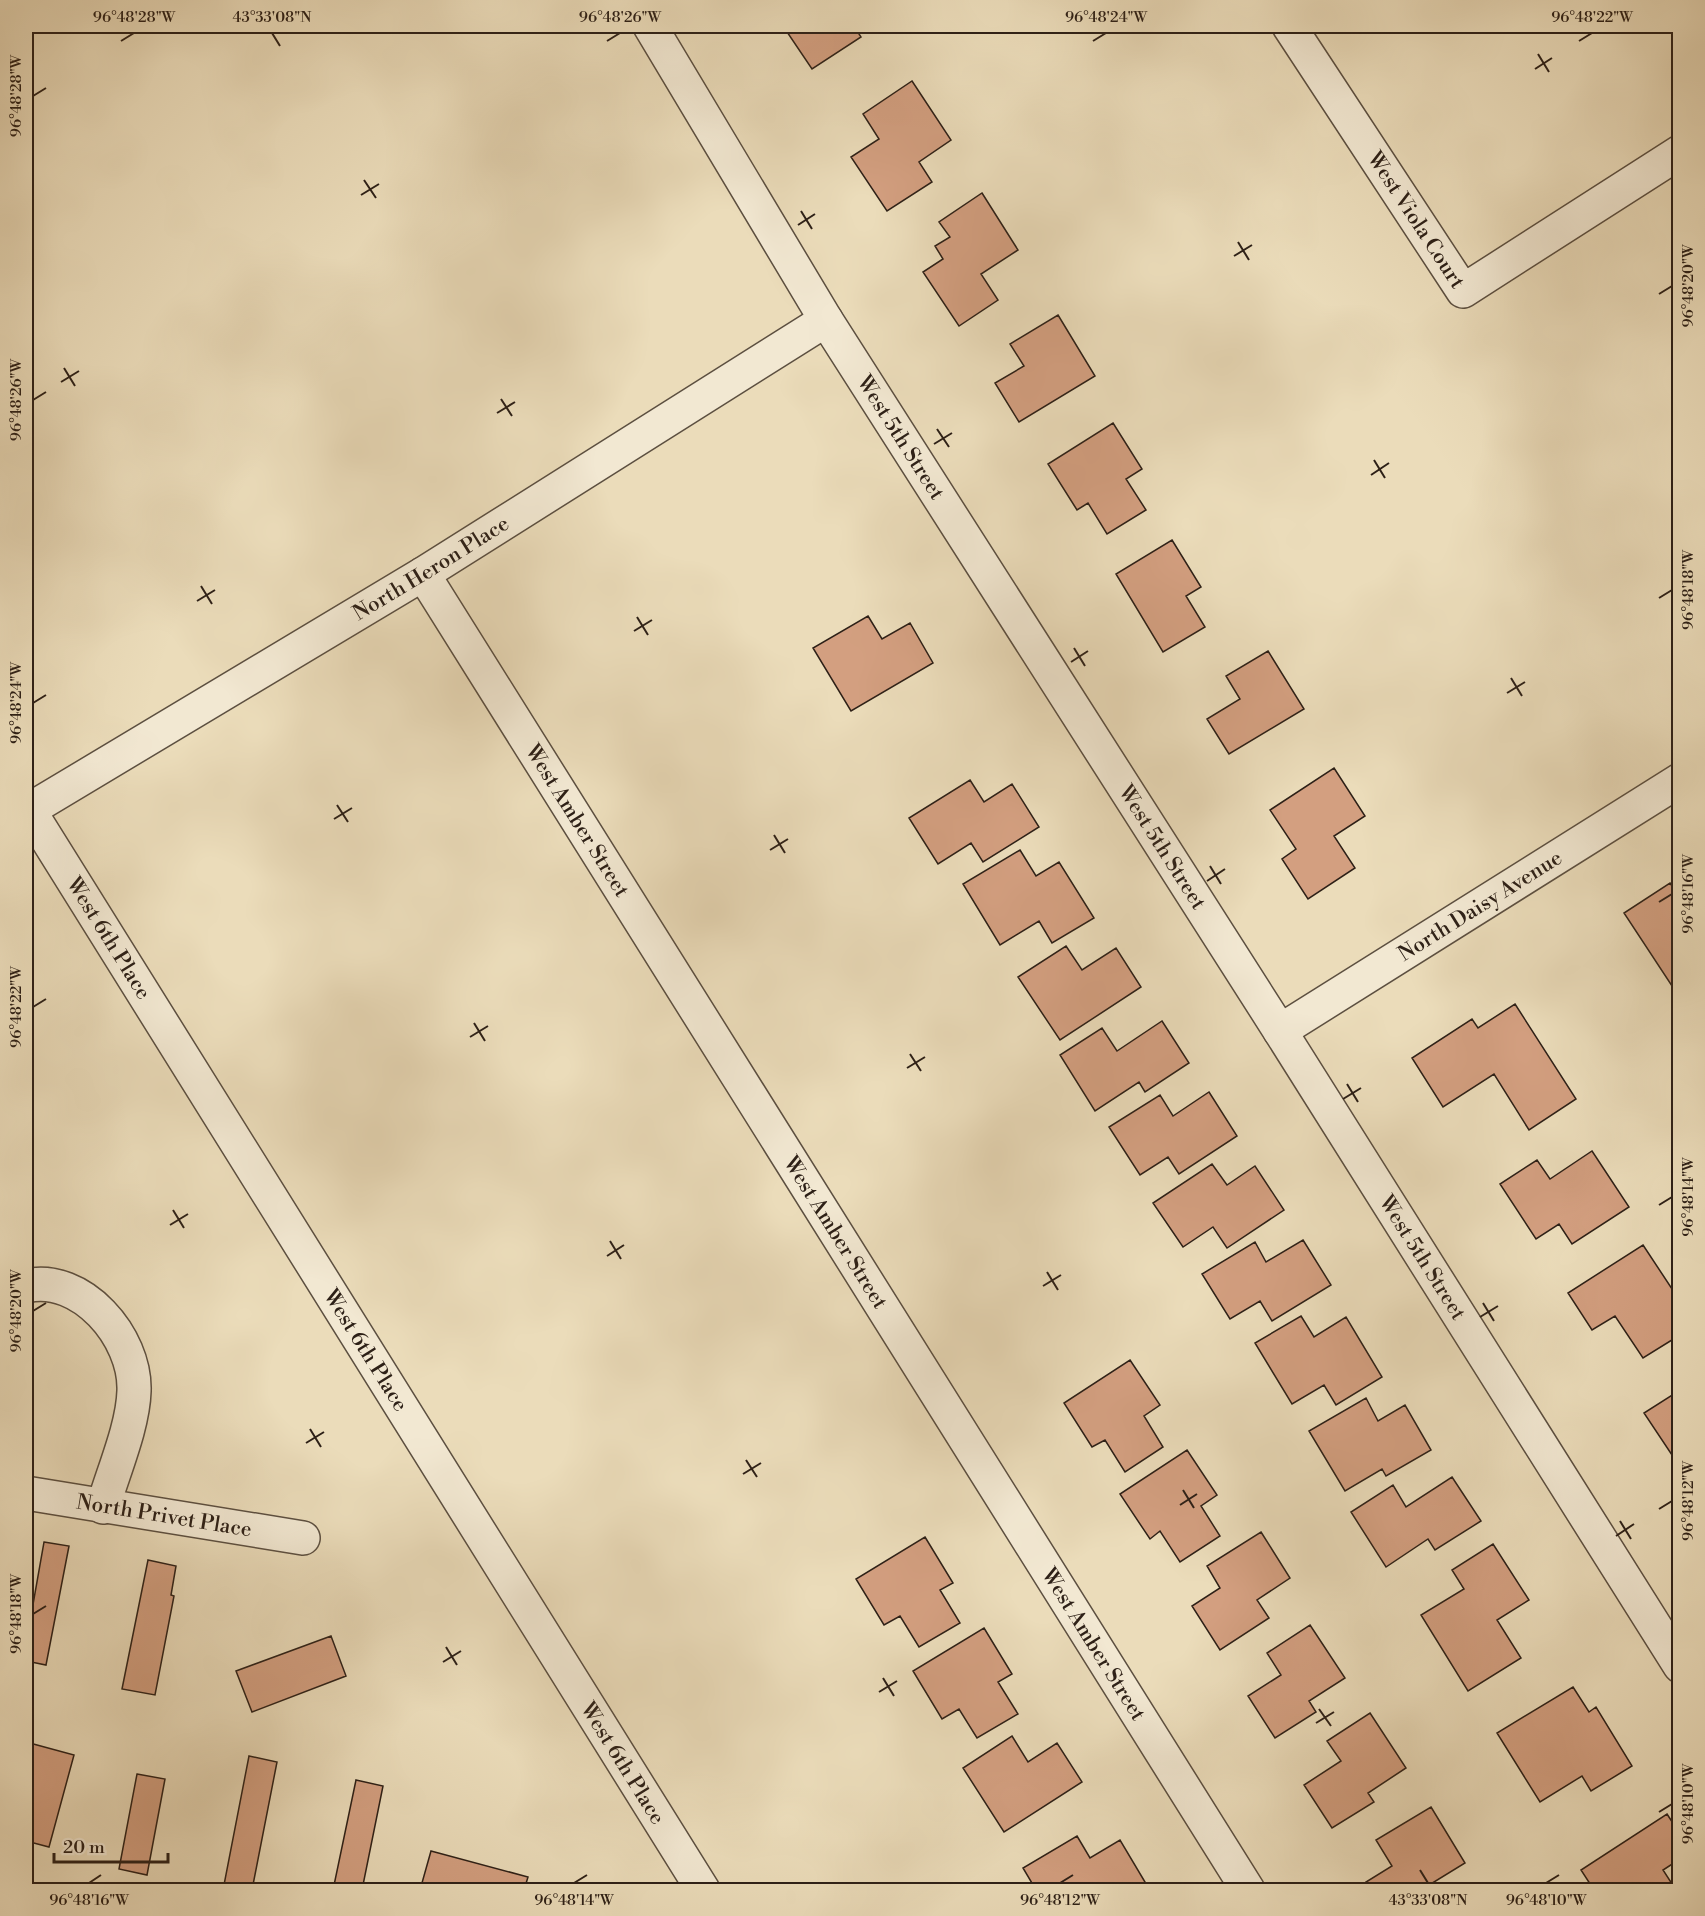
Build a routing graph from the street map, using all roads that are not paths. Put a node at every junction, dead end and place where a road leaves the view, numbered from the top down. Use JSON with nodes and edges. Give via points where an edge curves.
{"nodes":[{"id":1,"x":650,"y":26,"type":"edge"},
{"id":2,"x":1288,"y":26,"type":"edge"},
{"id":3,"x":1680,"y":152,"type":"edge"},
{"id":4,"x":826,"y":320,"type":"junction"},
{"id":5,"x":423,"y":574,"type":"junction"},
{"id":6,"x":1680,"y":780,"type":"edge"},
{"id":7,"x":30,"y":810,"type":"joint"},
{"id":8,"x":1280,"y":1031,"type":"junction"},
{"id":9,"x":26,"y":1286,"type":"edge"},
{"id":10,"x":26,"y":1493,"type":"edge"},
{"id":11,"x":103,"y":1507,"type":"junction"},
{"id":12,"x":303,"y":1538,"type":"dead end"},
{"id":13,"x":1680,"y":1666,"type":"edge"},
{"id":14,"x":703,"y":1890,"type":"edge"},
{"id":15,"x":1248,"y":1890,"type":"edge"}],
"edges":[{"from":1,"to":4,"type":"street","name":"West 5th Street"},
{"from":2,"to":3,"type":"street","name":"West Viola Court","via":[[1463,291]]},
{"from":4,"to":5,"type":"street","name":"North Heron Place"},
{"from":4,"to":8,"type":"street","name":"West 5th Street"},
{"from":5,"to":7,"type":"street","name":"North Heron Place"},
{"from":5,"to":15,"type":"street","name":"West Amber Street"},
{"from":6,"to":8,"type":"street","name":"North Daisy Avenue"},
{"from":7,"to":14,"type":"street","name":"West 6th Place"},
{"from":8,"to":13,"type":"street","name":"West 5th Street"},
{"from":9,"to":11,"type":"street","via":[[40,1283],[81,1295],[97,1308],[121,1342],[131,1366],[131,1411]]},
{"from":10,"to":11,"type":"street","name":"North Privet Place"},
{"from":11,"to":12,"type":"street","name":"North Privet Place"}]}
